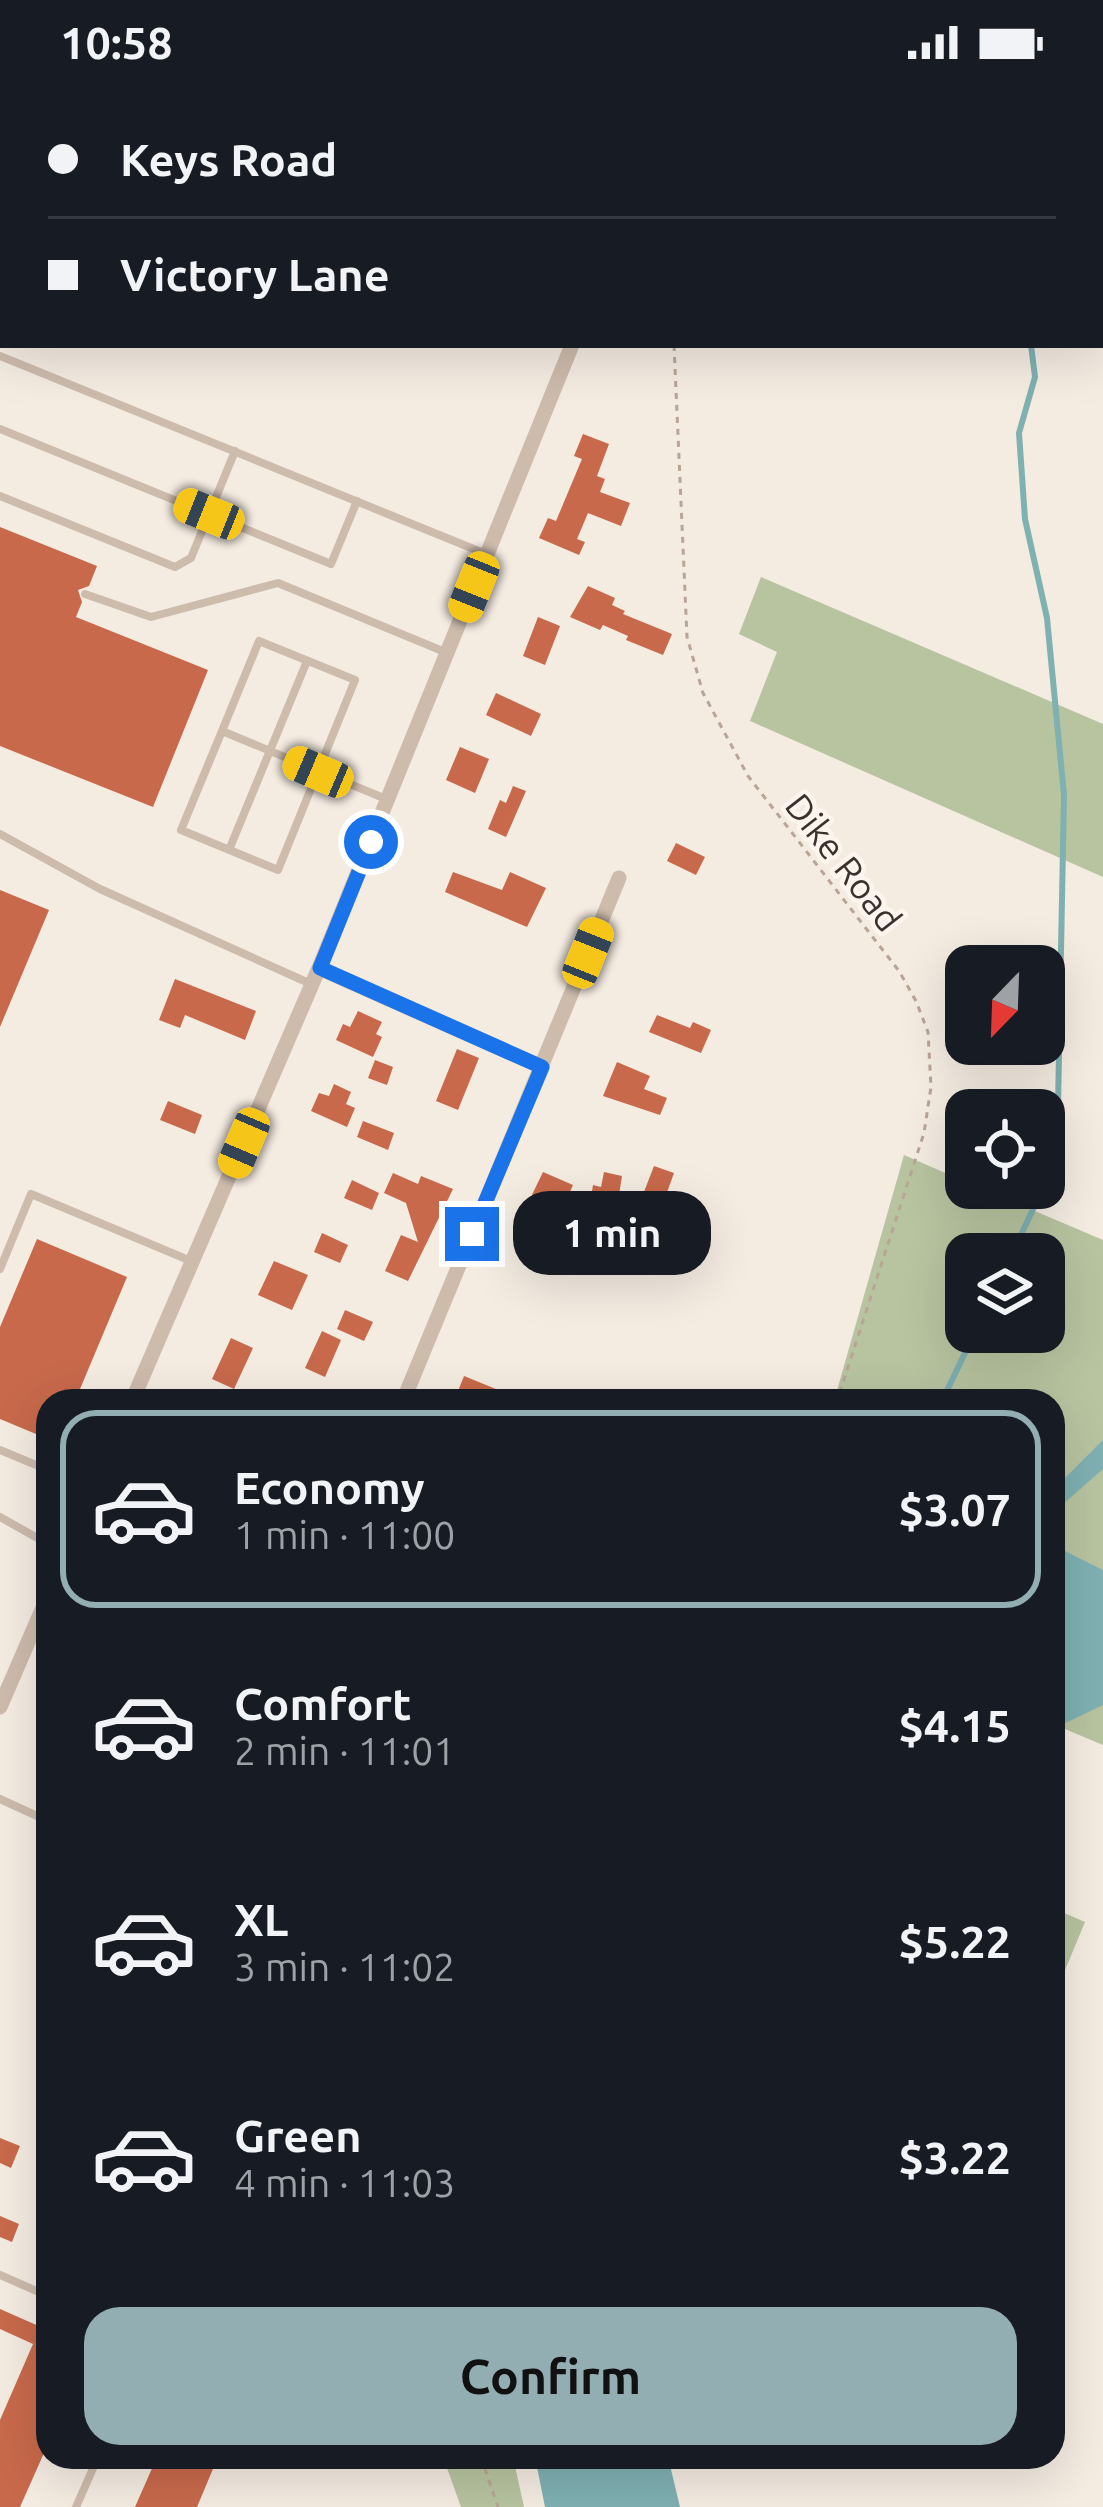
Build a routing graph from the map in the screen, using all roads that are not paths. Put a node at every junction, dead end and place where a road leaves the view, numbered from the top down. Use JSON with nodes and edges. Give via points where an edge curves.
{"nodes":[{"id":1,"x":571,"y":348,"type":"edge"},
{"id":2,"x":0,"y":356,"type":"edge"},
{"id":3,"x":0,"y":429,"type":"edge"},
{"id":4,"x":236,"y":451,"type":"junction"},
{"id":5,"x":0,"y":496,"type":"edge"},
{"id":6,"x":357,"y":501,"type":"junction"},
{"id":7,"x":209,"y":514,"type":"junction"},
{"id":8,"x":487,"y":554,"type":"junction"},
{"id":9,"x":86,"y":594,"type":"dead end"},
{"id":10,"x":447,"y":653,"type":"junction"},
{"id":11,"x":307,"y":661,"type":"junction"},
{"id":12,"x":221,"y":731,"type":"junction"},
{"id":13,"x":270,"y":752,"type":"junction"},
{"id":14,"x":318,"y":772,"type":"junction"},
{"id":15,"x":388,"y":800,"type":"junction"},
{"id":16,"x":0,"y":834,"type":"edge"},
{"id":17,"x":229,"y":850,"type":"junction"},
{"id":18,"x":619,"y":878,"type":"dead end"},
{"id":19,"x":320,"y":968,"type":"junction"},
{"id":20,"x":312,"y":985,"type":"junction"},
{"id":21,"x":542,"y":1067,"type":"junction"},
{"id":22,"x":192,"y":1262,"type":"junction"},
{"id":23,"x":0,"y":1269,"type":"edge"},
{"id":24,"x":137,"y":1389,"type":"edge"},
{"id":25,"x":408,"y":1389,"type":"edge"},
{"id":26,"x":0,"y":1450,"type":"edge"},
{"id":27,"x":36,"y":1465,"type":"edge"},
{"id":28,"x":0,"y":1517,"type":"edge"},
{"id":29,"x":36,"y":1537,"type":"edge"},
{"id":30,"x":36,"y":1624,"type":"edge"},
{"id":31,"x":0,"y":1707,"type":"edge"},
{"id":32,"x":0,"y":1799,"type":"edge"},
{"id":33,"x":36,"y":1815,"type":"edge"},
{"id":34,"x":0,"y":2275,"type":"edge"},
{"id":35,"x":36,"y":2291,"type":"edge"},
{"id":36,"x":93,"y":2469,"type":"edge"},
{"id":37,"x":76,"y":2507,"type":"edge"}],
"edges":[{"from":1,"to":8,"type":"street"},
{"from":2,"to":4,"type":"lane"},
{"from":3,"to":7,"type":"lane"},
{"from":4,"to":6,"type":"lane"},
{"from":4,"to":7,"type":"lane"},
{"from":5,"to":7,"type":"lane","via":[[175,567],[191,558]]},
{"from":6,"to":7,"type":"lane","via":[[331,564]]},
{"from":6,"to":8,"type":"lane"},
{"from":8,"to":10,"type":"street"},
{"from":9,"to":10,"type":"lane","via":[[152,617],[278,583]]},
{"from":10,"to":15,"type":"street"},
{"from":11,"to":12,"type":"lane","via":[[259,640]]},
{"from":11,"to":13,"type":"lane"},
{"from":11,"to":14,"type":"lane","via":[[356,680]]},
{"from":12,"to":13,"type":"lane"},
{"from":12,"to":17,"type":"lane","via":[[181,830]]},
{"from":13,"to":14,"type":"lane"},
{"from":13,"to":17,"type":"lane"},
{"from":14,"to":15,"type":"lane"},
{"from":14,"to":17,"type":"lane","via":[[278,870]]},
{"from":15,"to":19,"type":"street"},
{"from":16,"to":20,"type":"lane"},
{"from":18,"to":21,"type":"street"},
{"from":19,"to":20,"type":"street"},
{"from":19,"to":21,"type":"street"},
{"from":20,"to":22,"type":"street"},
{"from":21,"to":25,"type":"street"},
{"from":22,"to":23,"type":"lane","via":[[32,1194]]},
{"from":22,"to":24,"type":"street"},
{"from":26,"to":27,"type":"lane"},
{"from":28,"to":29,"type":"lane"},
{"from":30,"to":31,"type":"street"},
{"from":32,"to":33,"type":"lane"},
{"from":34,"to":35,"type":"lane"},
{"from":36,"to":37,"type":"lane"}]}
